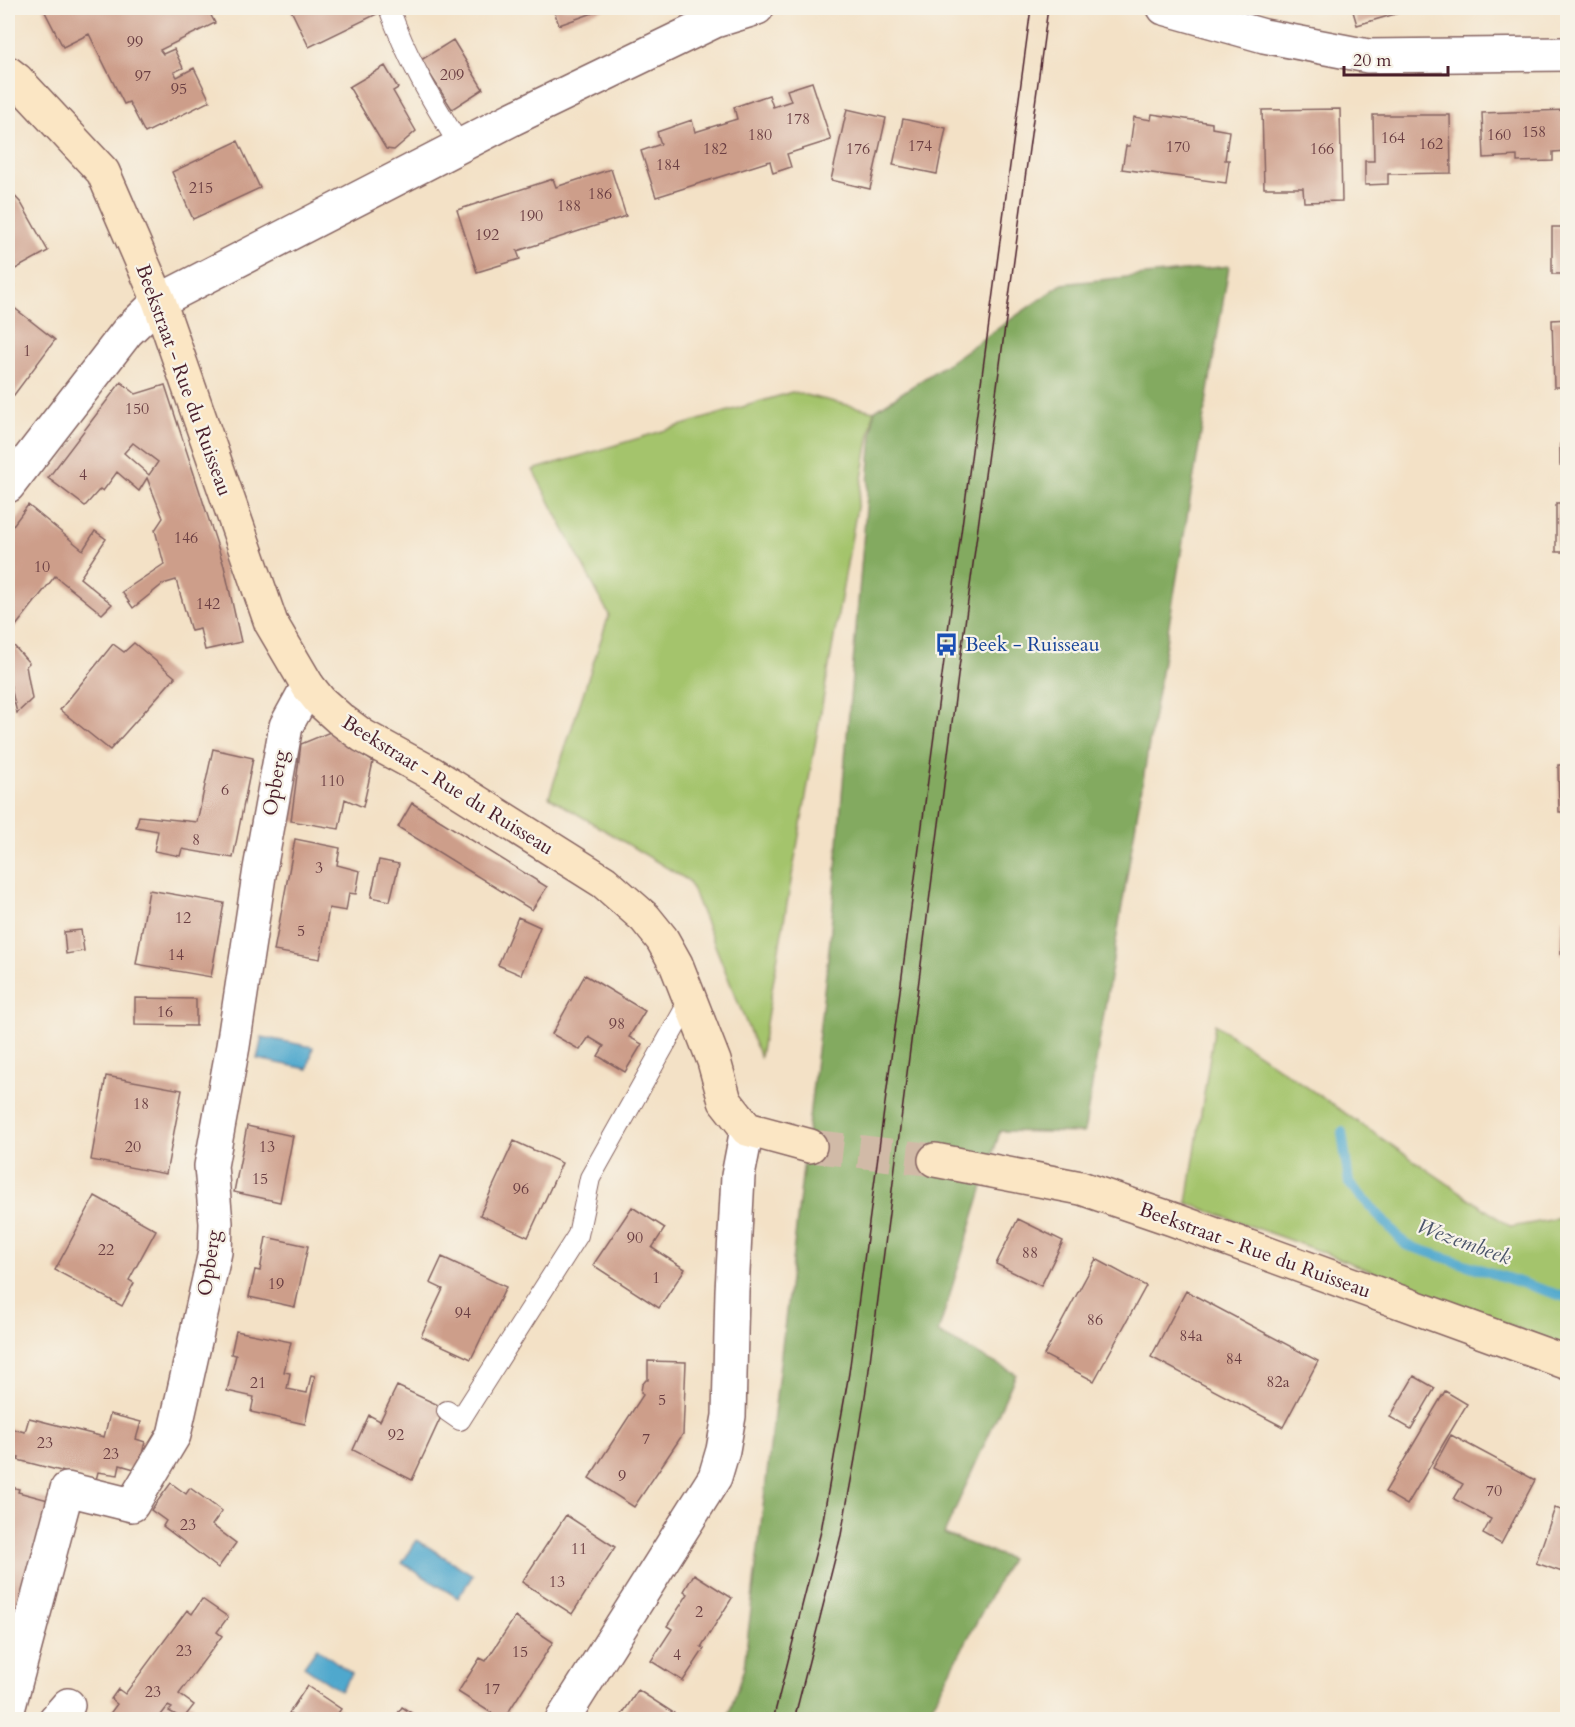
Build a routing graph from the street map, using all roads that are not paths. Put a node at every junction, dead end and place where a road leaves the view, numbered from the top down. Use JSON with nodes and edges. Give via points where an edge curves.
{"nodes":[{"id":1,"x":389,"y":8,"type":"edge"},
{"id":2,"x":757,"y":8,"type":"edge"},
{"id":3,"x":1164,"y":8,"type":"edge"},
{"id":4,"x":1568,"y":54,"type":"edge"},
{"id":5,"x":8,"y":73,"type":"edge"},
{"id":6,"x":460,"y":146,"type":"junction"},
{"id":7,"x":159,"y":301,"type":"junction"},
{"id":8,"x":8,"y":486,"type":"edge"},
{"id":9,"x":308,"y":686,"type":"junction"},
{"id":10,"x":691,"y":998,"type":"junction"},
{"id":11,"x":747,"y":1129,"type":"junction"},
{"id":12,"x":810,"y":1146,"type":"tunnel mouth"},
{"id":13,"x":935,"y":1160,"type":"tunnel mouth"},
{"id":14,"x":1568,"y":1364,"type":"edge"},
{"id":15,"x":447,"y":1411,"type":"dead end"},
{"id":16,"x":8,"y":1710,"type":"edge"},
{"id":17,"x":562,"y":1719,"type":"edge"}],
"edges":[{"from":1,"to":6,"type":"lane","via":[[425,88]]},
{"from":2,"to":6,"type":"street","via":[[715,21]]},
{"from":3,"to":4,"type":"street","via":[[1264,36],[1368,56]]},
{"from":5,"to":7,"type":"street","name":"Beekstraat - Rue du Ruisseau","via":[[103,172]]},
{"from":6,"to":7,"type":"street"},
{"from":7,"to":8,"type":"street","via":[[127,332]]},
{"from":7,"to":9,"type":"street","name":"Beekstraat - Rue du Ruisseau","via":[[271,623]]},
{"from":9,"to":10,"type":"street","name":"Beekstraat - Rue du Ruisseau","via":[[363,736],[431,773],[604,882],[645,918],[662,939]]},
{"from":9,"to":16,"type":"street","name":"Opberg","via":[[286,726],[260,869],[211,1166],[215,1252],[174,1435],[132,1505],[67,1490]]},
{"from":10,"to":11,"type":"street","name":"Beekstraat - Rue du Ruisseau","via":[[724,1101]]},
{"from":10,"to":15,"type":"lane","via":[[590,1178],[578,1235],[460,1420]]},
{"from":11,"to":12,"type":"street"},
{"from":11,"to":17,"type":"street","via":[[738,1176],[729,1416],[715,1477]]},
{"from":13,"to":14,"type":"street","name":"Beekstraat - Rue du Ruisseau","via":[[1081,1188]]}]}
